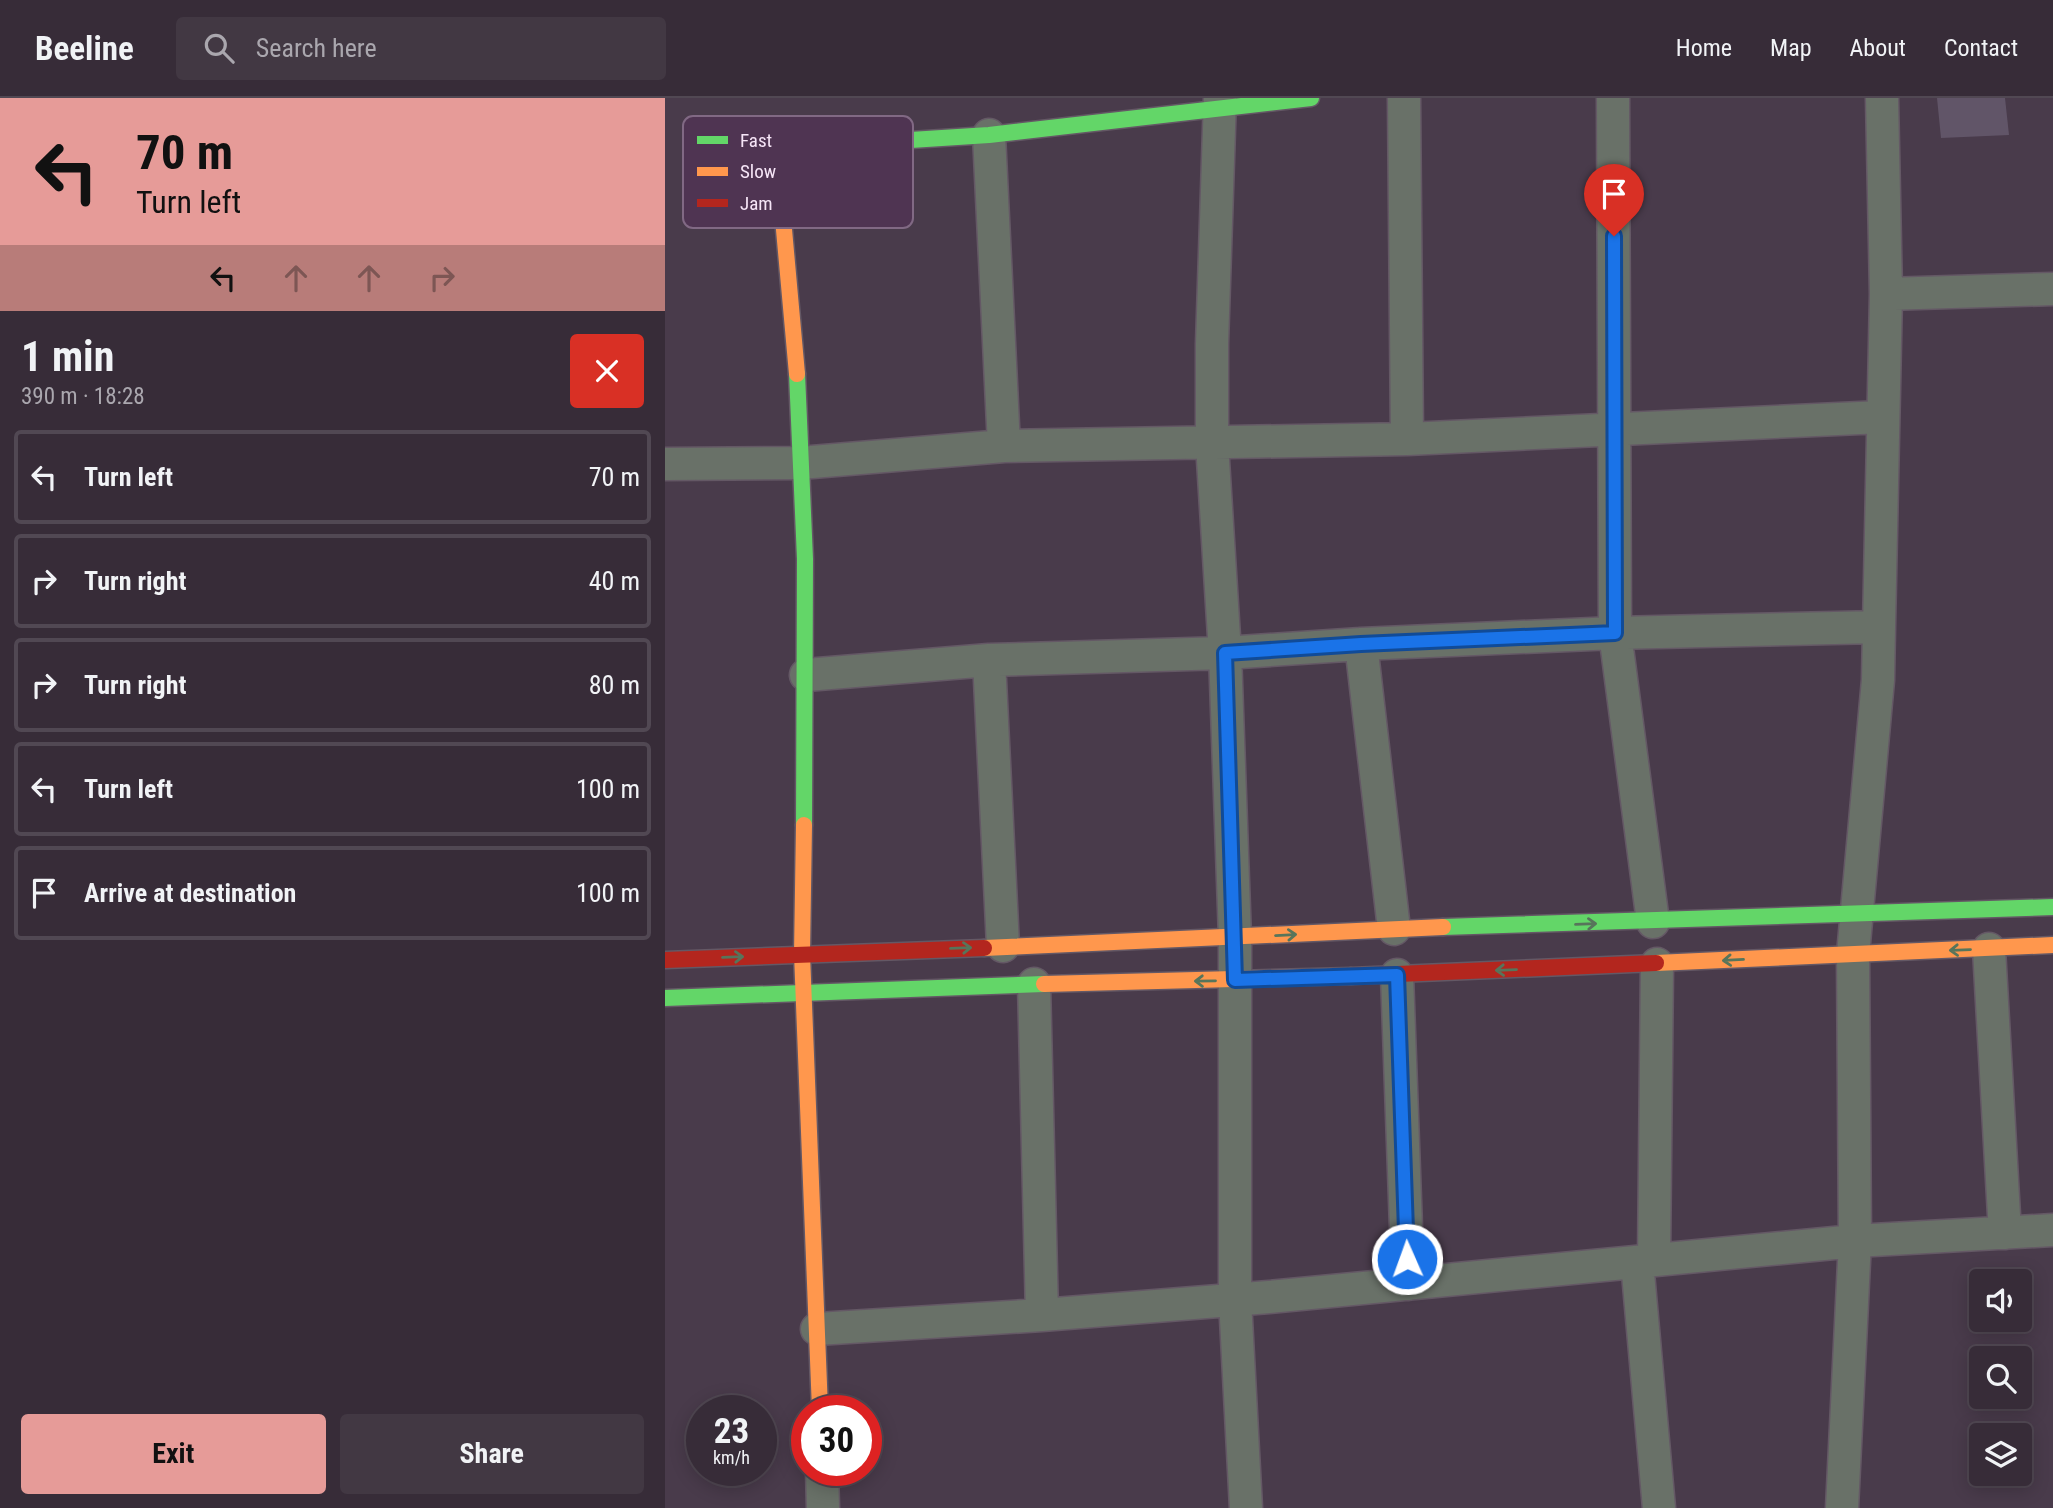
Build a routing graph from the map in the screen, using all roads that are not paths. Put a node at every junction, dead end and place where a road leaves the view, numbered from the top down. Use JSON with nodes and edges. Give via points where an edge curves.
{"nodes":[{"id":1,"x":1311,"y":98,"type":"edge"},
{"id":2,"x":1403,"y":98,"type":"edge"},
{"id":3,"x":1613,"y":98,"type":"edge"},
{"id":4,"x":1882,"y":98,"type":"edge"},
{"id":5,"x":1220,"y":103,"type":"edge"},
{"id":6,"x":989,"y":135,"type":"junction"},
{"id":7,"x":913,"y":139,"type":"edge"},
{"id":8,"x":784,"y":228,"type":"edge"},
{"id":9,"x":2053,"y":289,"type":"edge"},
{"id":10,"x":1886,"y":295,"type":"junction"},
{"id":11,"x":1882,"y":417,"type":"junction"},
{"id":12,"x":1614,"y":430,"type":"junction"},
{"id":13,"x":1407,"y":439,"type":"junction"},
{"id":14,"x":1212,"y":444,"type":"junction"},
{"id":15,"x":1003,"y":446,"type":"junction"},
{"id":16,"x":800,"y":463,"type":"junction"},
{"id":17,"x":665,"y":464,"type":"edge"},
{"id":18,"x":1879,"y":627,"type":"junction"},
{"id":19,"x":1615,"y":633,"type":"junction"},
{"id":20,"x":1361,"y":644,"type":"junction"},
{"id":21,"x":1225,"y":653,"type":"junction"},
{"id":22,"x":989,"y":660,"type":"junction"},
{"id":23,"x":806,"y":675,"type":"junction"},
{"id":24,"x":2053,"y":907,"type":"edge"},
{"id":25,"x":1857,"y":915,"type":"junction"},
{"id":26,"x":1653,"y":922,"type":"junction"},
{"id":27,"x":1394,"y":929,"type":"junction"},
{"id":28,"x":1235,"y":938,"type":"junction"},
{"id":29,"x":1003,"y":946,"type":"junction"},
{"id":30,"x":2053,"y":946,"type":"edge"},
{"id":31,"x":1989,"y":949,"type":"junction"},
{"id":32,"x":803,"y":954,"type":"junction"},
{"id":33,"x":1853,"y":954,"type":"junction"},
{"id":34,"x":665,"y":960,"type":"edge"},
{"id":35,"x":1657,"y":964,"type":"junction"},
{"id":36,"x":1397,"y":975,"type":"junction"},
{"id":37,"x":1235,"y":980,"type":"junction"},
{"id":38,"x":1034,"y":984,"type":"junction"},
{"id":39,"x":805,"y":994,"type":"junction"},
{"id":40,"x":665,"y":998,"type":"edge"},
{"id":41,"x":2053,"y":1230,"type":"edge"},
{"id":42,"x":2005,"y":1233,"type":"junction"},
{"id":43,"x":1856,"y":1241,"type":"junction"},
{"id":44,"x":1646,"y":1261,"type":"junction"},
{"id":45,"x":1408,"y":1284,"type":"junction"},
{"id":46,"x":1235,"y":1300,"type":"junction"},
{"id":47,"x":1042,"y":1315,"type":"junction"},
{"id":48,"x":817,"y":1329,"type":"junction"},
{"id":49,"x":819,"y":1395,"type":"edge"},
{"id":50,"x":822,"y":1486,"type":"edge"},
{"id":51,"x":823,"y":1508,"type":"edge"},
{"id":52,"x":1246,"y":1508,"type":"edge"},
{"id":53,"x":1659,"y":1508,"type":"edge"},
{"id":54,"x":1842,"y":1508,"type":"edge"}],
"edges":[{"from":1,"to":5,"type":"street"},
{"from":2,"to":13,"type":"street"},
{"from":3,"to":12,"type":"street"},
{"from":4,"to":10,"type":"street"},
{"from":5,"to":6,"type":"street"},
{"from":5,"to":14,"type":"street"},
{"from":6,"to":7,"type":"street"},
{"from":6,"to":15,"type":"street"},
{"from":8,"to":16,"type":"street"},
{"from":9,"to":10,"type":"street"},
{"from":10,"to":11,"type":"street"},
{"from":11,"to":12,"type":"street"},
{"from":11,"to":18,"type":"street"},
{"from":12,"to":13,"type":"street"},
{"from":12,"to":19,"type":"street"},
{"from":13,"to":14,"type":"street"},
{"from":14,"to":15,"type":"street"},
{"from":14,"to":21,"type":"street"},
{"from":15,"to":16,"type":"street"},
{"from":16,"to":17,"type":"street"},
{"from":16,"to":23,"type":"street"},
{"from":18,"to":19,"type":"street"},
{"from":18,"to":25,"type":"street"},
{"from":19,"to":20,"type":"street"},
{"from":19,"to":26,"type":"street"},
{"from":20,"to":21,"type":"street"},
{"from":20,"to":27,"type":"street"},
{"from":21,"to":22,"type":"street"},
{"from":21,"to":28,"type":"street"},
{"from":22,"to":23,"type":"street"},
{"from":22,"to":29,"type":"street"},
{"from":23,"to":32,"type":"street"},
{"from":24,"to":25,"type":"street"},
{"from":25,"to":26,"type":"street"},
{"from":25,"to":33,"type":"street"},
{"from":27,"to":26,"type":"street","one_way":true},
{"from":28,"to":27,"type":"street","one_way":true},
{"from":28,"to":29,"type":"street"},
{"from":28,"to":37,"type":"street"},
{"from":32,"to":29,"type":"street","one_way":true},
{"from":30,"to":31,"type":"street"},
{"from":31,"to":33,"type":"street","one_way":true},
{"from":31,"to":42,"type":"street"},
{"from":34,"to":32,"type":"street","one_way":true},
{"from":32,"to":39,"type":"street"},
{"from":33,"to":35,"type":"street","one_way":true},
{"from":33,"to":43,"type":"street"},
{"from":35,"to":36,"type":"street","one_way":true},
{"from":35,"to":44,"type":"street"},
{"from":36,"to":37,"type":"street"},
{"from":36,"to":45,"type":"street"},
{"from":37,"to":38,"type":"street","one_way":true},
{"from":37,"to":46,"type":"street"},
{"from":38,"to":39,"type":"street"},
{"from":38,"to":47,"type":"street"},
{"from":39,"to":40,"type":"street"},
{"from":39,"to":48,"type":"street"},
{"from":41,"to":42,"type":"street"},
{"from":42,"to":43,"type":"street"},
{"from":43,"to":44,"type":"street"},
{"from":43,"to":54,"type":"street"},
{"from":44,"to":45,"type":"street"},
{"from":44,"to":53,"type":"street"},
{"from":45,"to":46,"type":"street"},
{"from":46,"to":47,"type":"street"},
{"from":46,"to":52,"type":"street"},
{"from":47,"to":48,"type":"street"},
{"from":48,"to":49,"type":"street"},
{"from":50,"to":51,"type":"street"}]}
